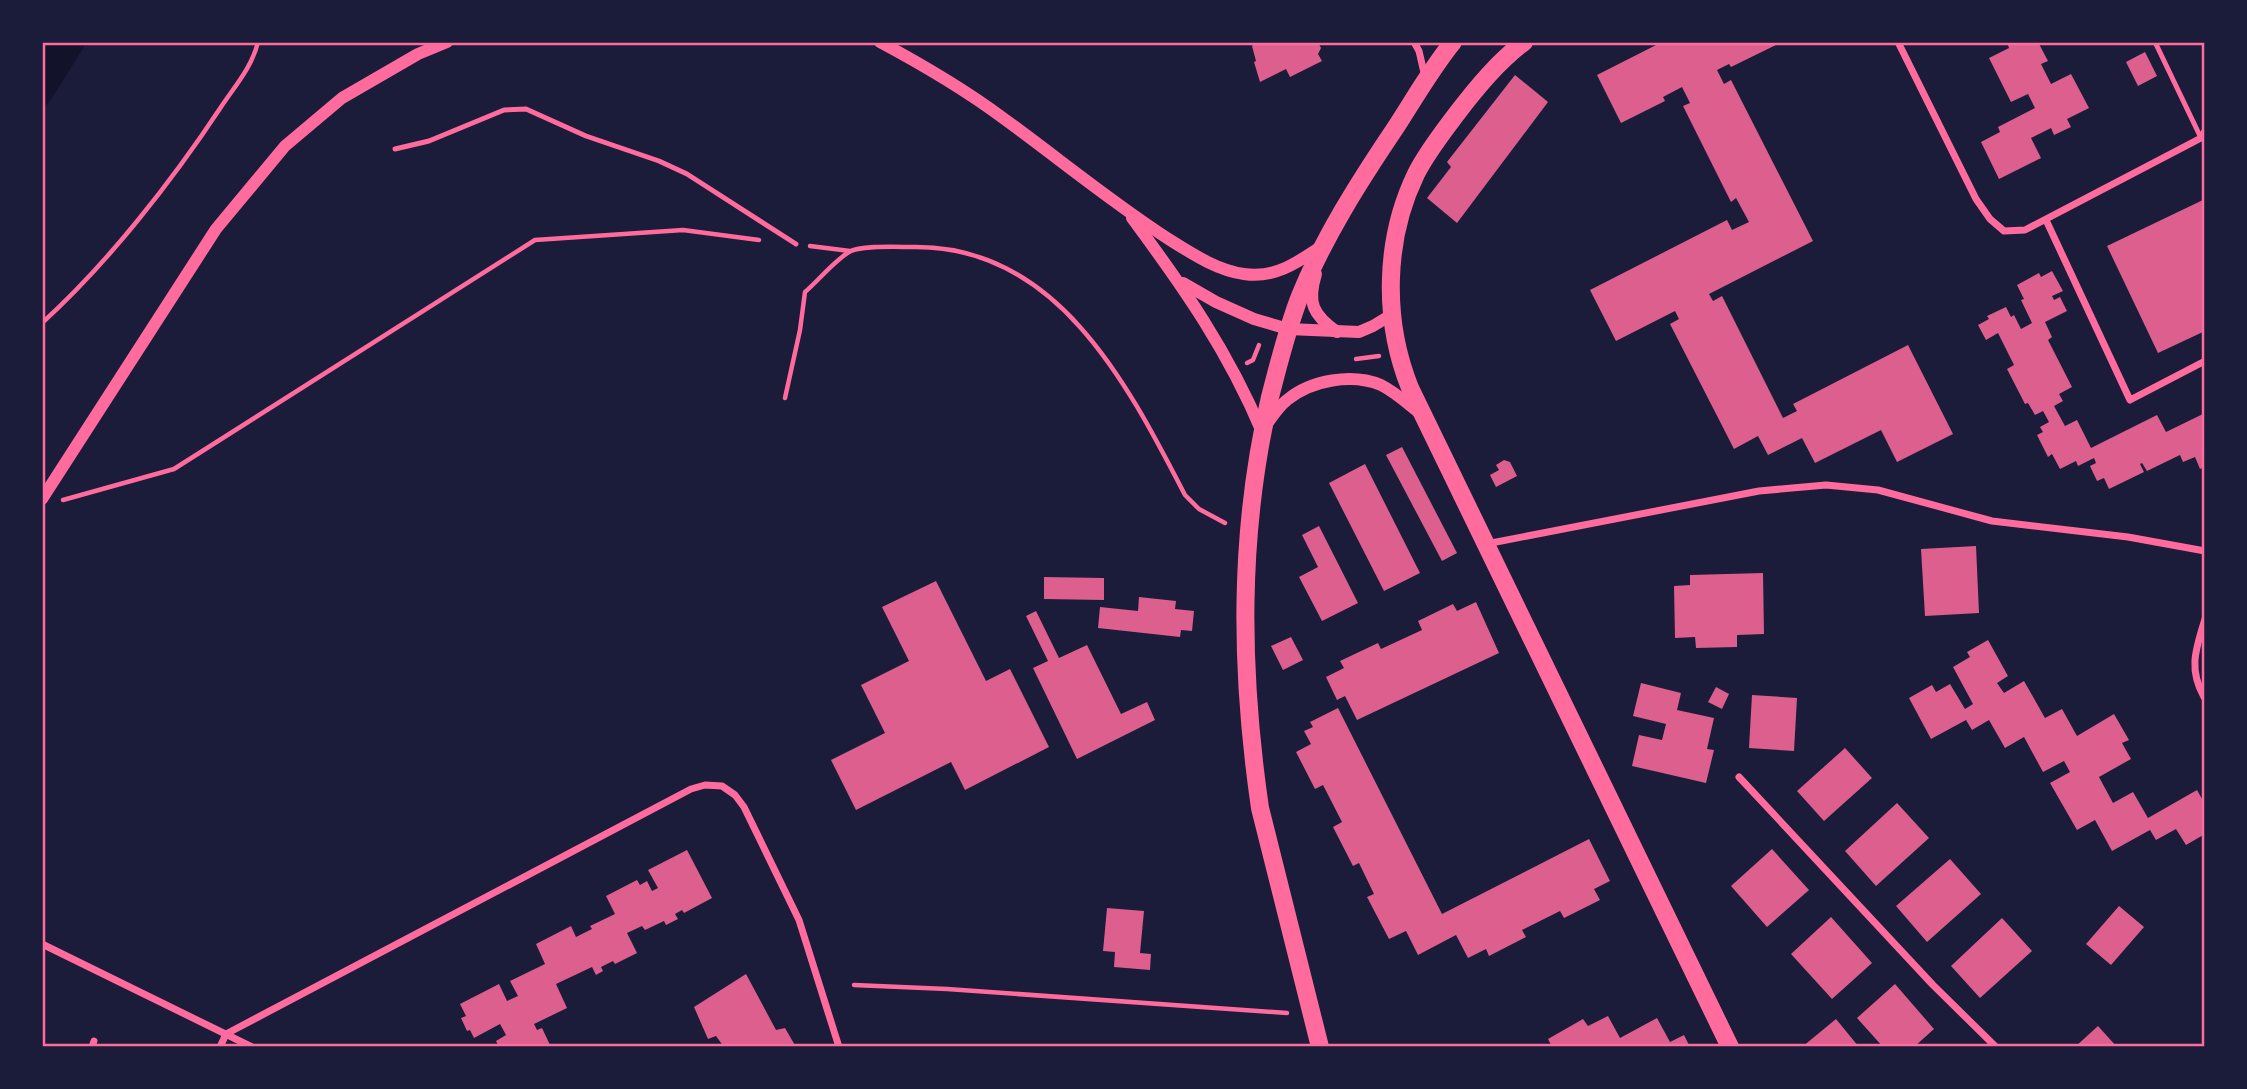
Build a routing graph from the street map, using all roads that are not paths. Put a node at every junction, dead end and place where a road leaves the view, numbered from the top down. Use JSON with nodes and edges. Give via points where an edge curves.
{"nodes":[{"id":1,"x":447,"y":42,"type":"edge"},
{"id":2,"x":880,"y":42,"type":"edge"},
{"id":3,"x":1414,"y":42,"type":"edge"},
{"id":4,"x":1453,"y":42,"type":"edge"},
{"id":5,"x":1524,"y":42,"type":"edge"},
{"id":6,"x":1898,"y":42,"type":"edge"},
{"id":7,"x":2155,"y":42,"type":"edge"},
{"id":8,"x":1426,"y":81,"type":"junction"},
{"id":9,"x":2203,"y":134,"type":"edge"},
{"id":10,"x":395,"y":149,"type":"dead end"},
{"id":11,"x":1128,"y":212,"type":"junction"},
{"id":12,"x":2046,"y":220,"type":"junction"},
{"id":13,"x":796,"y":244,"type":"road end"},
{"id":14,"x":1325,"y":244,"type":"junction"},
{"id":15,"x":1177,"y":279,"type":"junction"},
{"id":16,"x":1391,"y":314,"type":"junction"},
{"id":17,"x":1288,"y":329,"type":"junction"},
{"id":18,"x":1337,"y":332,"type":"junction"},
{"id":19,"x":2205,"y":362,"type":"edge"},
{"id":20,"x":1424,"y":417,"type":"junction"},
{"id":21,"x":1262,"y":432,"type":"junction"},
{"id":22,"x":49,"y":501,"type":"edge"},
{"id":23,"x":1485,"y":544,"type":"junction"},
{"id":24,"x":2205,"y":551,"type":"edge"},
{"id":25,"x":2205,"y":619,"type":"edge"},
{"id":26,"x":2204,"y":697,"type":"edge"},
{"id":27,"x":1739,"y":777,"type":"dead end"},
{"id":28,"x":42,"y":944,"type":"edge"},
{"id":29,"x":226,"y":1034,"type":"junction"},
{"id":30,"x":220,"y":1047,"type":"edge"},
{"id":31,"x":252,"y":1047,"type":"edge"},
{"id":32,"x":839,"y":1047,"type":"edge"},
{"id":33,"x":1320,"y":1047,"type":"edge"},
{"id":34,"x":1730,"y":1047,"type":"edge"},
{"id":35,"x":1996,"y":1047,"type":"edge"}],
"edges":[{"from":1,"to":22,"type":"street","via":[[342,98],[285,146],[216,229]]},
{"from":2,"to":11,"type":"street","via":[[991,110]]},
{"from":3,"to":8,"type":"street"},
{"from":4,"to":8,"type":"main road"},
{"from":5,"to":16,"type":"main road","via":[[1478,86],[1416,174],[1395,242]]},
{"from":6,"to":12,"type":"street","via":[[1990,219],[2004,231],[2025,230]]},
{"from":7,"to":9,"type":"lane"},
{"from":8,"to":14,"type":"main road"},
{"from":9,"to":12,"type":"street"},
{"from":10,"to":13,"type":"lane","via":[[429,141],[504,110],[526,109],[687,174]]},
{"from":11,"to":14,"type":"street","via":[[1201,258],[1244,274],[1290,267]]},
{"from":11,"to":15,"type":"street"},
{"from":12,"to":19,"type":"street","via":[[2130,400]]},
{"from":14,"to":17,"type":"main road"},
{"from":14,"to":18,"type":"street","via":[[1312,301],[1317,315]]},
{"from":15,"to":17,"type":"street","via":[[1216,302]]},
{"from":15,"to":21,"type":"street","via":[[1230,362]]},
{"from":16,"to":18,"type":"street","via":[[1366,329]]},
{"from":16,"to":20,"type":"main road","via":[[1401,363]]},
{"from":17,"to":18,"type":"street"},
{"from":17,"to":21,"type":"main road"},
{"from":20,"to":21,"type":"street","via":[[1381,385],[1346,379],[1322,383],[1291,397]]},
{"from":20,"to":23,"type":"main road"},
{"from":21,"to":33,"type":"main road","via":[[1250,508],[1246,576],[1252,744],[1260,808]]},
{"from":23,"to":24,"type":"street","via":[[1759,491],[1826,485],[1878,490],[1992,521]]},
{"from":23,"to":34,"type":"main road"},
{"from":25,"to":26,"type":"street","via":[[2193,668]]},
{"from":27,"to":35,"type":"street"},
{"from":28,"to":29,"type":"street"},
{"from":29,"to":30,"type":"street"},
{"from":29,"to":31,"type":"street"},
{"from":29,"to":32,"type":"street","via":[[705,785],[722,786],[744,807],[799,920]]}]}
